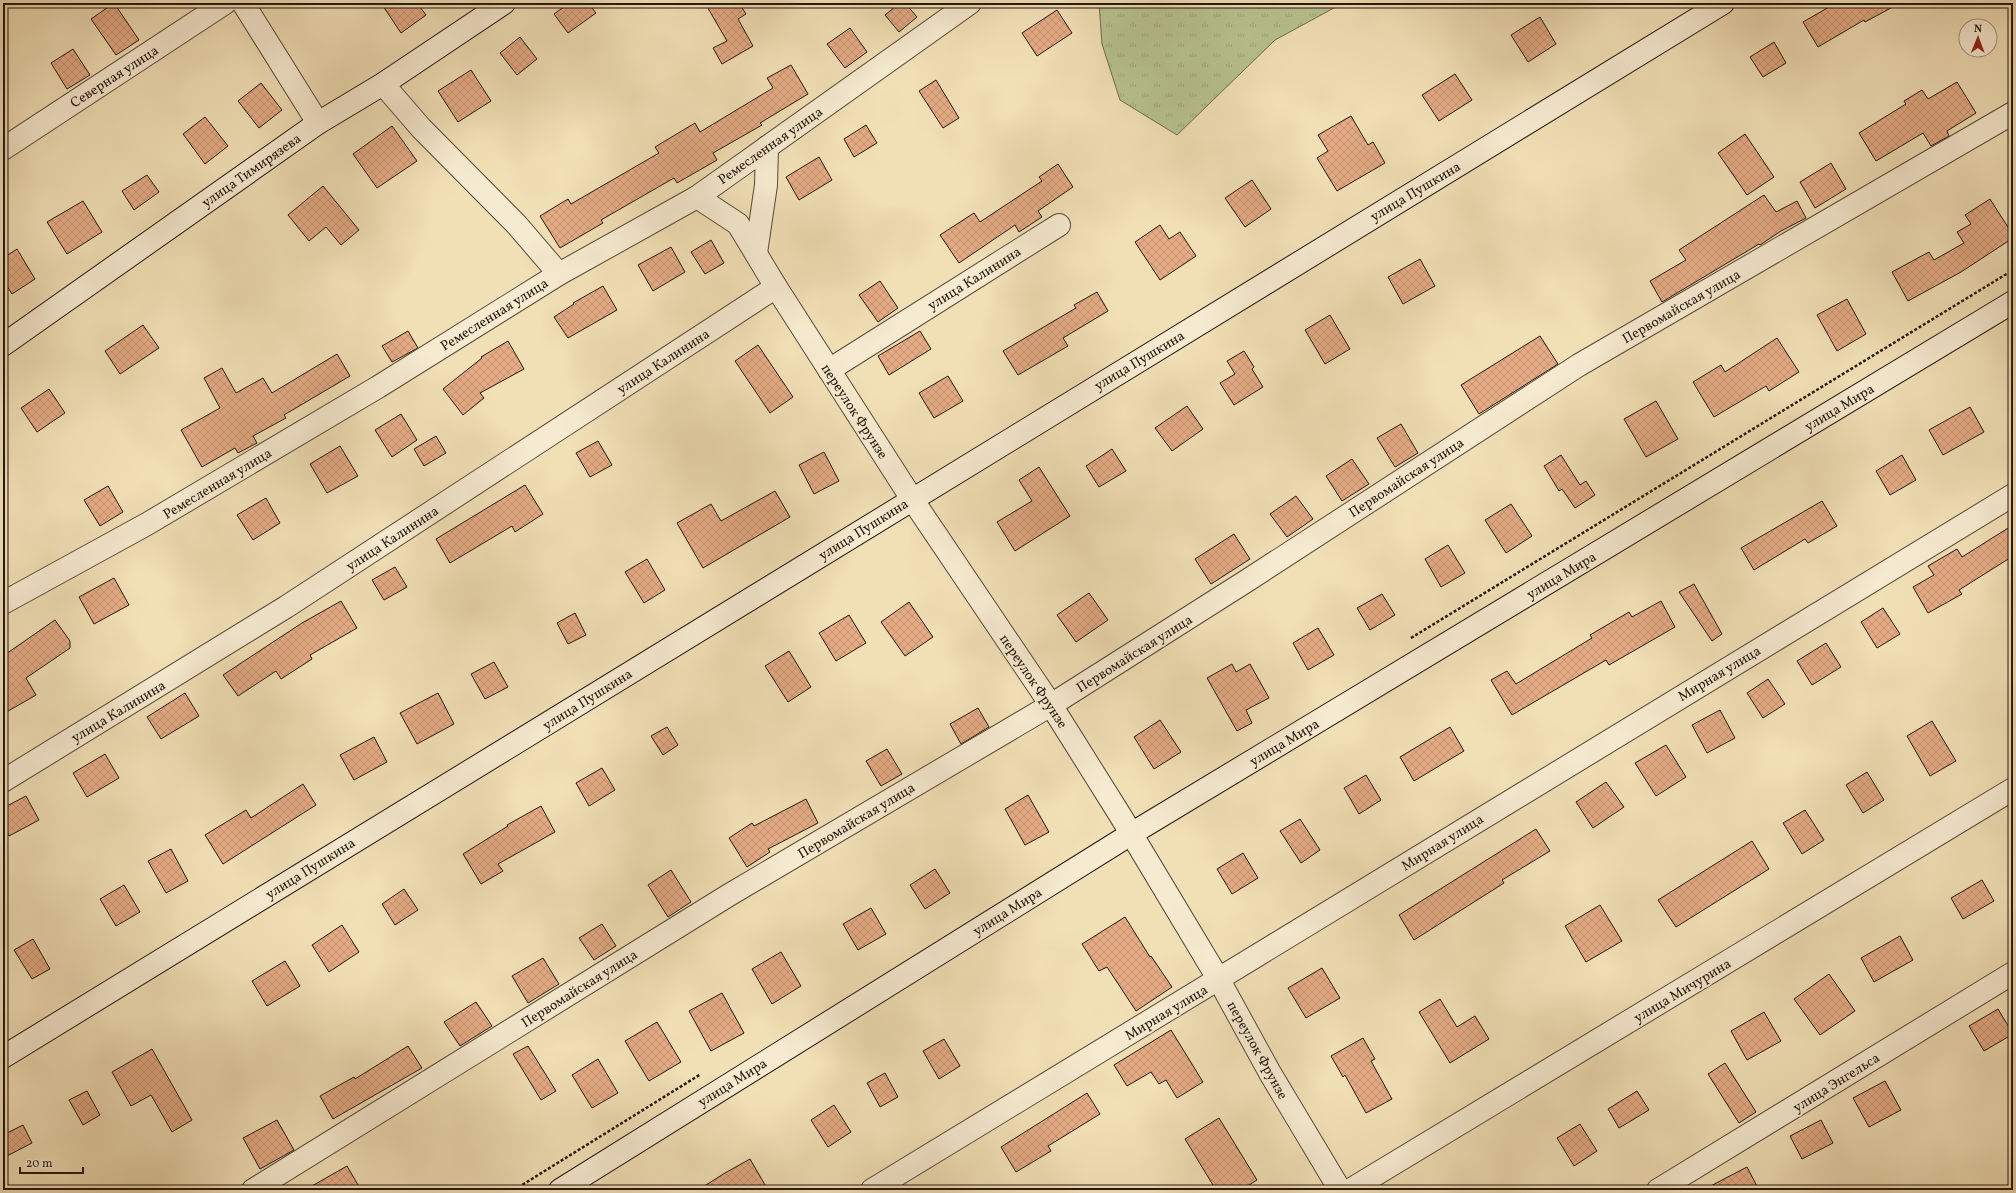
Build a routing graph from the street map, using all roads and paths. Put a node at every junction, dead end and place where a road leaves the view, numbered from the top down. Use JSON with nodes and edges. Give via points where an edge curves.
{"nodes":[{"id":1,"x":226,"y":3,"type":"edge"},
{"id":2,"x":243,"y":3,"type":"edge"},
{"id":3,"x":504,"y":3,"type":"edge"},
{"id":4,"x":970,"y":3,"type":"edge"},
{"id":5,"x":1723,"y":3,"type":"edge"},
{"id":6,"x":384,"y":84,"type":"junction"},
{"id":7,"x":2013,"y":113,"type":"edge"},
{"id":8,"x":318,"y":123,"type":"junction"},
{"id":9,"x":767,"y":147,"type":"junction"},
{"id":10,"x":3,"y":149,"type":"edge"},
{"id":11,"x":696,"y":197,"type":"junction"},
{"id":12,"x":1059,"y":225,"type":"dead end"},
{"id":13,"x":756,"y":253,"type":"junction"},
{"id":14,"x":560,"y":274,"type":"junction"},
{"id":15,"x":776,"y":287,"type":"junction"},
{"id":16,"x":2013,"y":302,"type":"edge"},
{"id":17,"x":3,"y":344,"type":"edge"},
{"id":18,"x":829,"y":370,"type":"junction"},
{"id":19,"x":2013,"y":495,"type":"edge"},
{"id":20,"x":912,"y":499,"type":"junction"},
{"id":21,"x":3,"y":603,"type":"edge"},
{"id":22,"x":1051,"y":705,"type":"junction"},
{"id":23,"x":3,"y":781,"type":"edge"},
{"id":24,"x":2013,"y":789,"type":"edge"},
{"id":25,"x":1131,"y":834,"type":"junction"},
{"id":26,"x":2013,"y":973,"type":"edge"},
{"id":27,"x":1219,"y":980,"type":"junction"},
{"id":28,"x":3,"y":1057,"type":"edge"},
{"id":29,"x":253,"y":1190,"type":"edge"},
{"id":30,"x":560,"y":1190,"type":"edge"},
{"id":31,"x":872,"y":1190,"type":"edge"},
{"id":32,"x":1340,"y":1190,"type":"edge"},
{"id":33,"x":1350,"y":1190,"type":"edge"},
{"id":34,"x":1658,"y":1190,"type":"edge"}],
"edges":[{"from":1,"to":10,"type":"street","name":"Северная улица"},
{"from":2,"to":8,"type":"street"},
{"from":3,"to":6,"type":"street","name":"улица Тимирязева"},
{"from":4,"to":9,"type":"street","name":"Ремесленная улица"},
{"from":5,"to":20,"type":"street","name":"улица Пушкина"},
{"from":6,"to":8,"type":"street","name":"улица Тимирязева"},
{"from":6,"to":14,"type":"street","via":[[421,128],[517,225]]},
{"from":7,"to":22,"type":"street","name":"Первомайская улица","via":[[1578,365]]},
{"from":8,"to":17,"type":"street","name":"улица Тимирязева"},
{"from":9,"to":11,"type":"street","name":"Ремесленная улица"},
{"from":9,"to":13,"type":"street","via":[[766,185]]},
{"from":11,"to":13,"type":"street","name":"переулок Фрунзе","via":[[738,224]]},
{"from":11,"to":14,"type":"street","name":"Ремесленная улица"},
{"from":12,"to":18,"type":"street","name":"улица Калинина"},
{"from":13,"to":15,"type":"street","name":"переулок Фрунзе"},
{"from":14,"to":21,"type":"street","name":"Ремесленная улица","via":[[378,387],[161,516]]},
{"from":15,"to":18,"type":"street","name":"переулок Фрунзе"},
{"from":15,"to":23,"type":"street","name":"улица Калинина","via":[[286,607]]},
{"from":16,"to":25,"type":"street","name":"улица Мира"},
{"from":18,"to":20,"type":"street","name":"переулок Фрунзе"},
{"from":19,"to":27,"type":"street","name":"Мирная улица"},
{"from":20,"to":22,"type":"street","name":"переулок Фрунзе"},
{"from":20,"to":28,"type":"street","name":"улица Пушкина"},
{"from":22,"to":25,"type":"street","name":"переулок Фрунзе"},
{"from":22,"to":29,"type":"street","name":"Первомайская улица","via":[[729,895]]},
{"from":24,"to":33,"type":"street","name":"улица Мичурина"},
{"from":25,"to":27,"type":"street","name":"переулок Фрунзе"},
{"from":25,"to":30,"type":"street","name":"улица Мира"},
{"from":26,"to":34,"type":"street","name":"улица Энгельса"},
{"from":27,"to":31,"type":"street","name":"Мирная улица"},
{"from":27,"to":32,"type":"street","name":"переулок Фрунзе","via":[[1270,1073]]}]}
